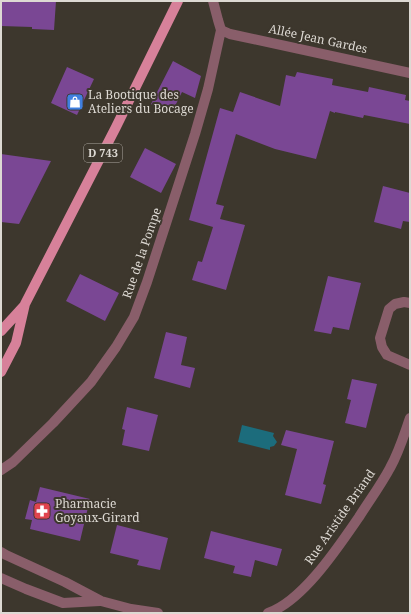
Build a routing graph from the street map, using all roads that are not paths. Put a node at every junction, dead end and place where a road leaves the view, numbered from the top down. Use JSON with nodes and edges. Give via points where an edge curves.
{"nodes":[{"id":1,"x":178,"y":1,"type":"edge"},
{"id":2,"x":213,"y":1,"type":"edge"},
{"id":3,"x":222,"y":30,"type":"junction"},
{"id":4,"x":410,"y":73,"type":"edge"},
{"id":5,"x":410,"y":303,"type":"edge"},
{"id":6,"x":25,"y":304,"type":"junction"},
{"id":7,"x":1,"y":332,"type":"edge"},
{"id":8,"x":410,"y":365,"type":"edge"},
{"id":9,"x":1,"y":372,"type":"edge"},
{"id":10,"x":410,"y":418,"type":"edge"},
{"id":11,"x":1,"y":470,"type":"edge"},
{"id":12,"x":1,"y":552,"type":"edge"},
{"id":13,"x":1,"y":578,"type":"edge"},
{"id":14,"x":101,"y":601,"type":"junction"},
{"id":15,"x":158,"y":613,"type":"edge"},
{"id":16,"x":268,"y":613,"type":"edge"}],
"edges":[{"from":1,"to":6,"type":"main road","number":"D 743"},
{"from":2,"to":3,"type":"street"},
{"from":3,"to":4,"type":"street","name":"Allée Jean Gardes","via":[[230,34]]},
{"from":3,"to":11,"type":"street","name":"Rue de la Pompe","via":[[195,134],[134,317],[91,382],[53,423],[13,462]]},
{"from":5,"to":8,"type":"street","via":[[395,304],[389,309],[380,338],[387,355]]},
{"from":6,"to":7,"type":"main road","number":"D 743"},
{"from":6,"to":9,"type":"main road","number":"D 743","via":[[16,343]]},
{"from":10,"to":16,"type":"street","name":"Rue Aristide Briand","via":[[390,468],[342,541],[299,592],[285,604]]},
{"from":12,"to":14,"type":"street"},
{"from":13,"to":14,"type":"street","via":[[62,603]]},
{"from":14,"to":15,"type":"street"}]}
